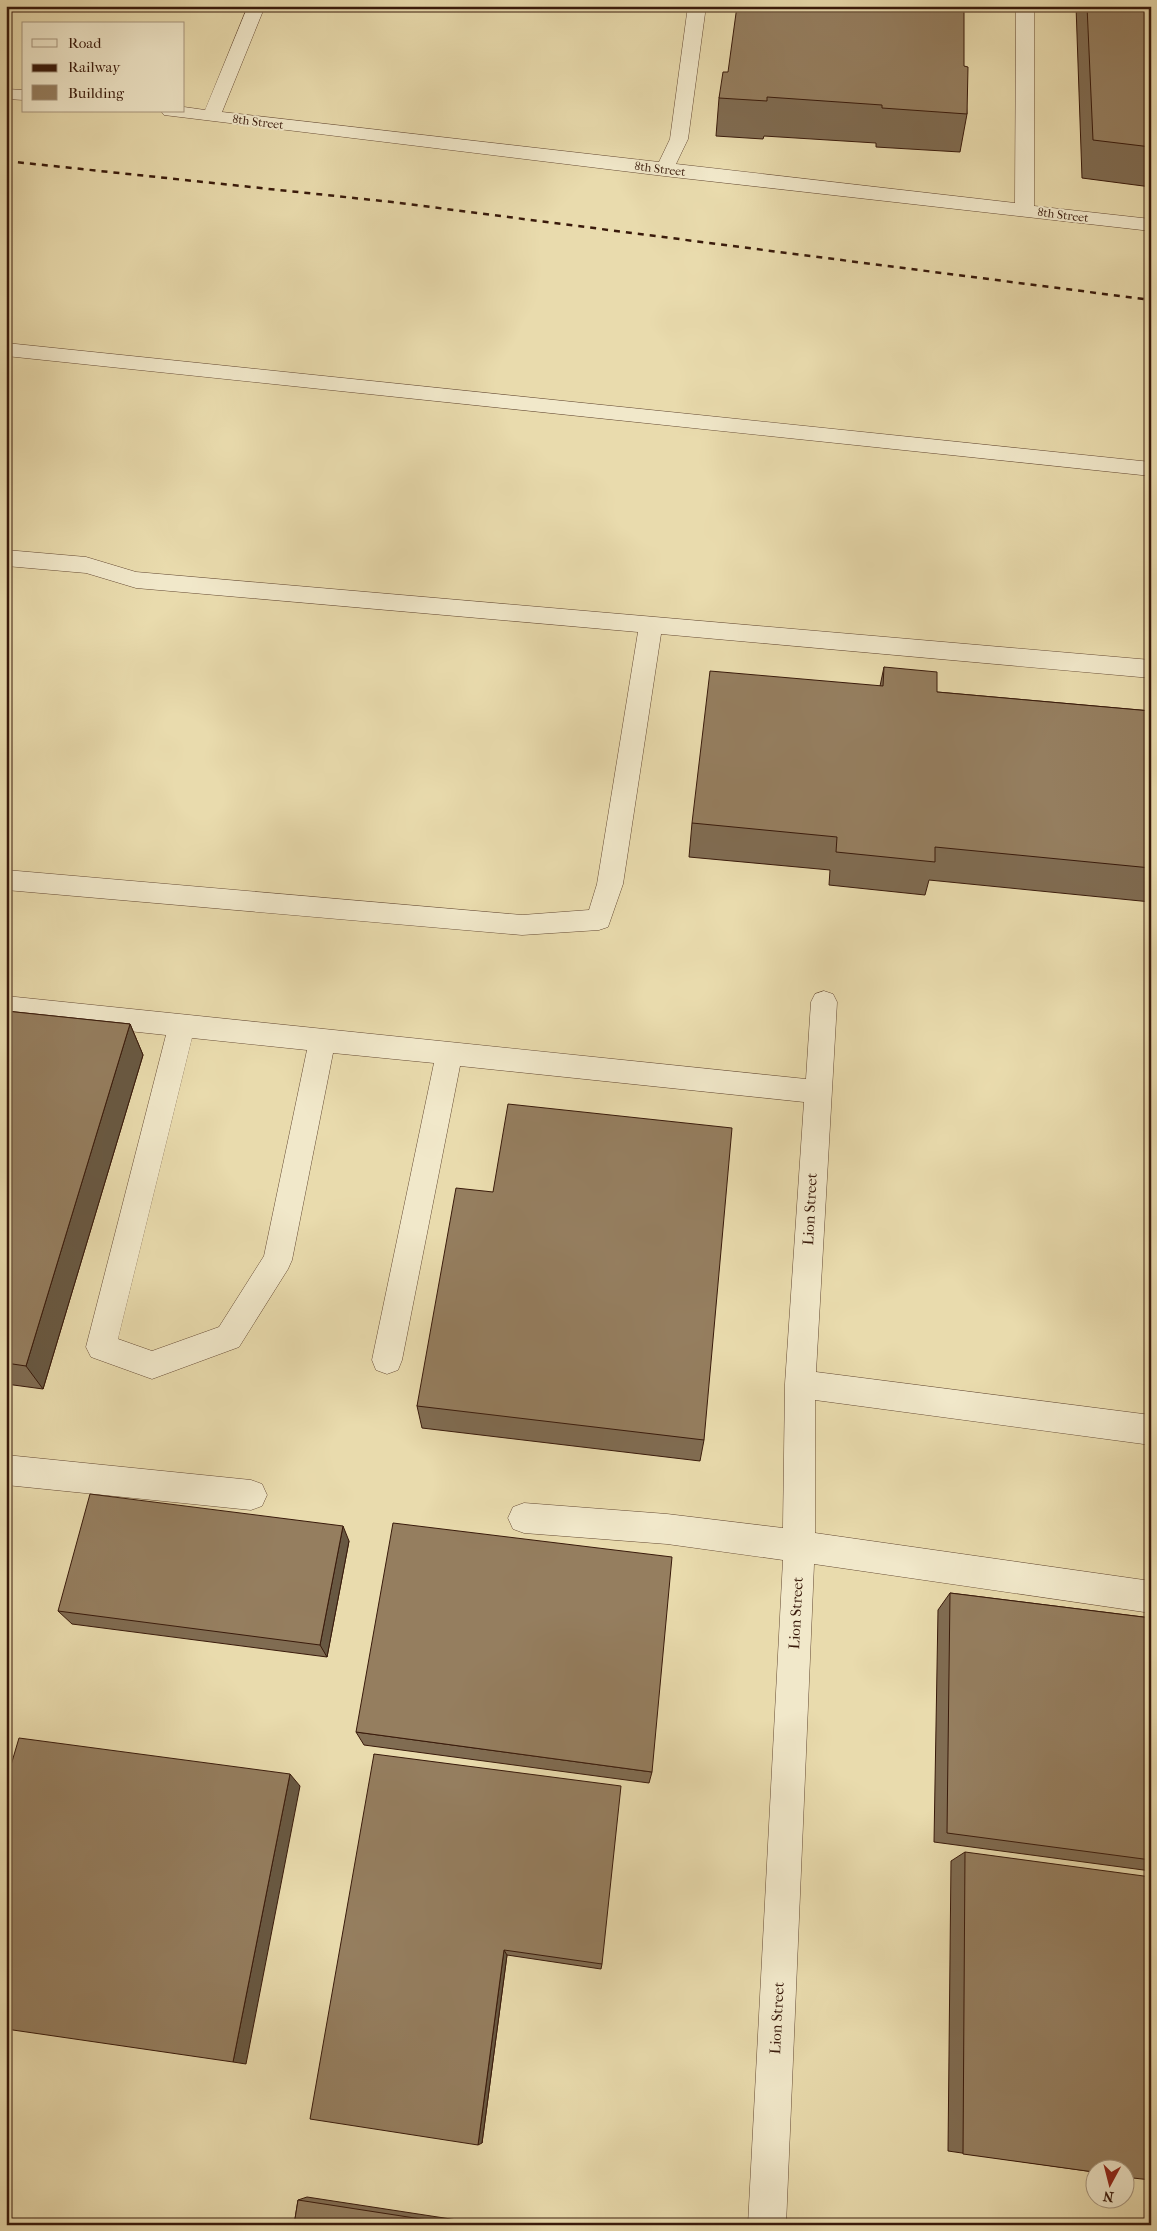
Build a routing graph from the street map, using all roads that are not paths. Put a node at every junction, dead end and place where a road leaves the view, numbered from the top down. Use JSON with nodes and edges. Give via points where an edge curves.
{"nodes":[{"id":1,"x":257,"y":6,"type":"edge"},
{"id":2,"x":696,"y":6,"type":"edge"},
{"id":3,"x":1025,"y":6,"type":"edge"},
{"id":4,"x":6,"y":94,"type":"edge"},
{"id":5,"x":22,"y":95,"type":"edge"},
{"id":6,"x":178,"y":112,"type":"edge"},
{"id":7,"x":211,"y":116,"type":"junction"},
{"id":8,"x":664,"y":170,"type":"junction"},
{"id":9,"x":1024,"y":210,"type":"junction"},
{"id":10,"x":1151,"y":225,"type":"edge"},
{"id":11,"x":6,"y":349,"type":"edge"},
{"id":12,"x":1151,"y":469,"type":"edge"},
{"id":13,"x":6,"y":558,"type":"edge"},
{"id":14,"x":651,"y":625,"type":"junction"},
{"id":15,"x":1151,"y":669,"type":"edge"},
{"id":16,"x":6,"y":880,"type":"edge"},
{"id":17,"x":824,"y":1002,"type":"dead end"},
{"id":18,"x":6,"y":1007,"type":"edge"},
{"id":19,"x":182,"y":1026,"type":"junction"},
{"id":20,"x":322,"y":1041,"type":"junction"},
{"id":21,"x":449,"y":1054,"type":"junction"},
{"id":22,"x":818,"y":1092,"type":"junction"},
{"id":23,"x":387,"y":1360,"type":"dead end"},
{"id":24,"x":800,"y":1384,"type":"junction"},
{"id":25,"x":1151,"y":1430,"type":"edge"},
{"id":26,"x":6,"y":1471,"type":"edge"},
{"id":27,"x":251,"y":1495,"type":"dead end"},
{"id":28,"x":524,"y":1518,"type":"dead end"},
{"id":29,"x":799,"y":1546,"type":"junction"},
{"id":30,"x":1151,"y":1597,"type":"edge"},
{"id":31,"x":769,"y":2224,"type":"edge"}],
"edges":[{"from":1,"to":7,"type":"street"},
{"from":2,"to":8,"type":"street","via":[[678,139]]},
{"from":3,"to":9,"type":"street"},
{"from":4,"to":5,"type":"street"},
{"from":6,"to":7,"type":"street","name":"8th Street"},
{"from":7,"to":8,"type":"street","name":"8th Street"},
{"from":8,"to":9,"type":"street","name":"8th Street"},
{"from":9,"to":10,"type":"street","name":"8th Street"},
{"from":11,"to":12,"type":"street"},
{"from":13,"to":14,"type":"street","via":[[86,565],[136,580]]},
{"from":14,"to":15,"type":"street"},
{"from":14,"to":16,"type":"street","via":[[610,884],[599,920],[522,925]]},
{"from":17,"to":22,"type":"street","name":"Lion Street"},
{"from":18,"to":19,"type":"street"},
{"from":19,"to":20,"type":"street"},
{"from":19,"to":20,"type":"street","via":[[101,1347],[152,1366],[229,1337],[278,1260]]},
{"from":20,"to":21,"type":"street"},
{"from":21,"to":22,"type":"street"},
{"from":21,"to":23,"type":"street"},
{"from":22,"to":24,"type":"street","name":"Lion Street"},
{"from":24,"to":25,"type":"street"},
{"from":24,"to":29,"type":"street","name":"Lion Street"},
{"from":26,"to":27,"type":"street"},
{"from":28,"to":29,"type":"street","via":[[667,1529]]},
{"from":29,"to":30,"type":"street"},
{"from":29,"to":31,"type":"street","name":"Lion Street"}]}
